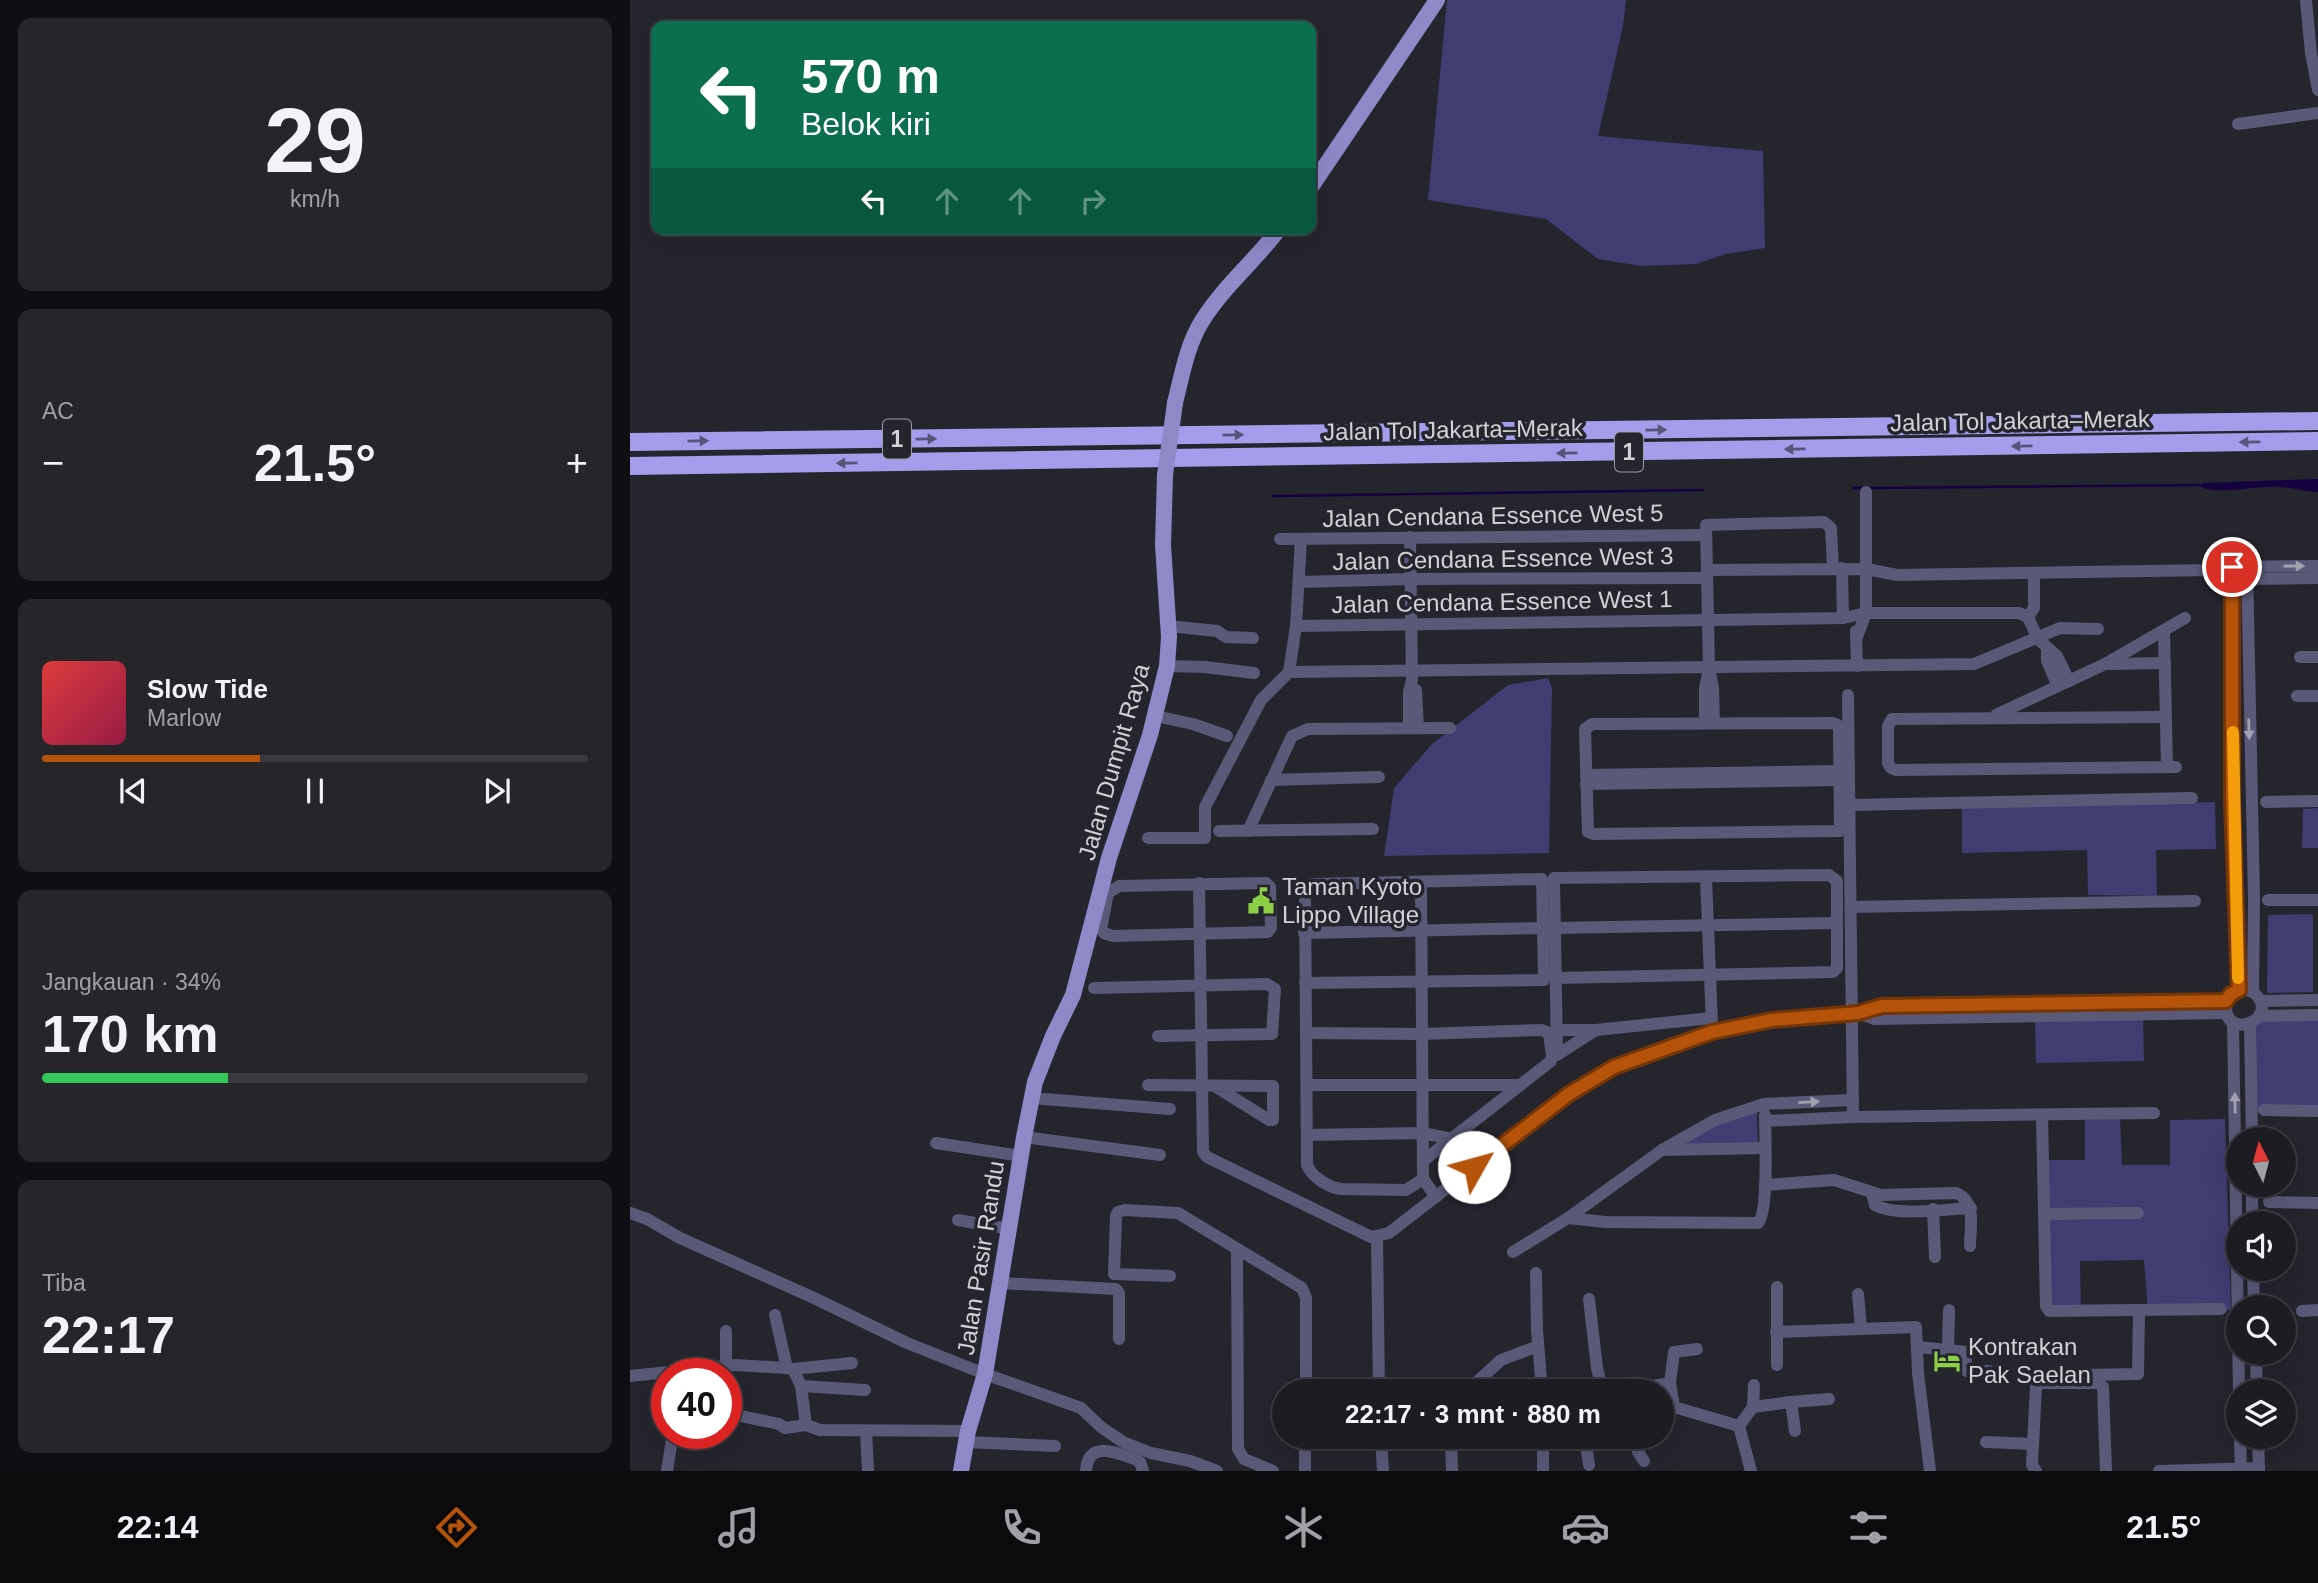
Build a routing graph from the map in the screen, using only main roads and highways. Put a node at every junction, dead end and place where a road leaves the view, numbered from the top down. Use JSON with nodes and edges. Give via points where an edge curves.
{"nodes":[{"id":1,"x":1437,"y":0,"type":"edge"},
{"id":2,"x":1316,"y":180,"type":"edge"},
{"id":3,"x":1274,"y":235,"type":"edge"},
{"id":4,"x":2318,"y":421,"type":"edge"},
{"id":5,"x":2318,"y":441,"type":"edge"},
{"id":6,"x":630,"y":442,"type":"edge"},
{"id":7,"x":630,"y":466,"type":"edge"},
{"id":8,"x":1046,"y":1052,"type":"joint"},
{"id":9,"x":961,"y":1471,"type":"edge"}],
"edges":[{"from":1,"to":2,"type":"main road"},
{"from":3,"to":8,"type":"main road","name":"Jalan Dumpit Raya","bridge":true,"via":[[1203,320],[1190,346],[1175,402],[1156,544],[1168,626],[1167,666],[1073,995]]},
{"from":6,"to":4,"type":"highway","name":"Jalan Tol Jakarta–Merak","number":"1","one_way":true},
{"from":5,"to":7,"type":"highway","name":"Jalan Tol Jakarta–Merak","number":"1","one_way":true},
{"from":8,"to":9,"type":"main road","name":"Jalan Pasir Randu","via":[[1031,1098],[985,1374]]}]}
